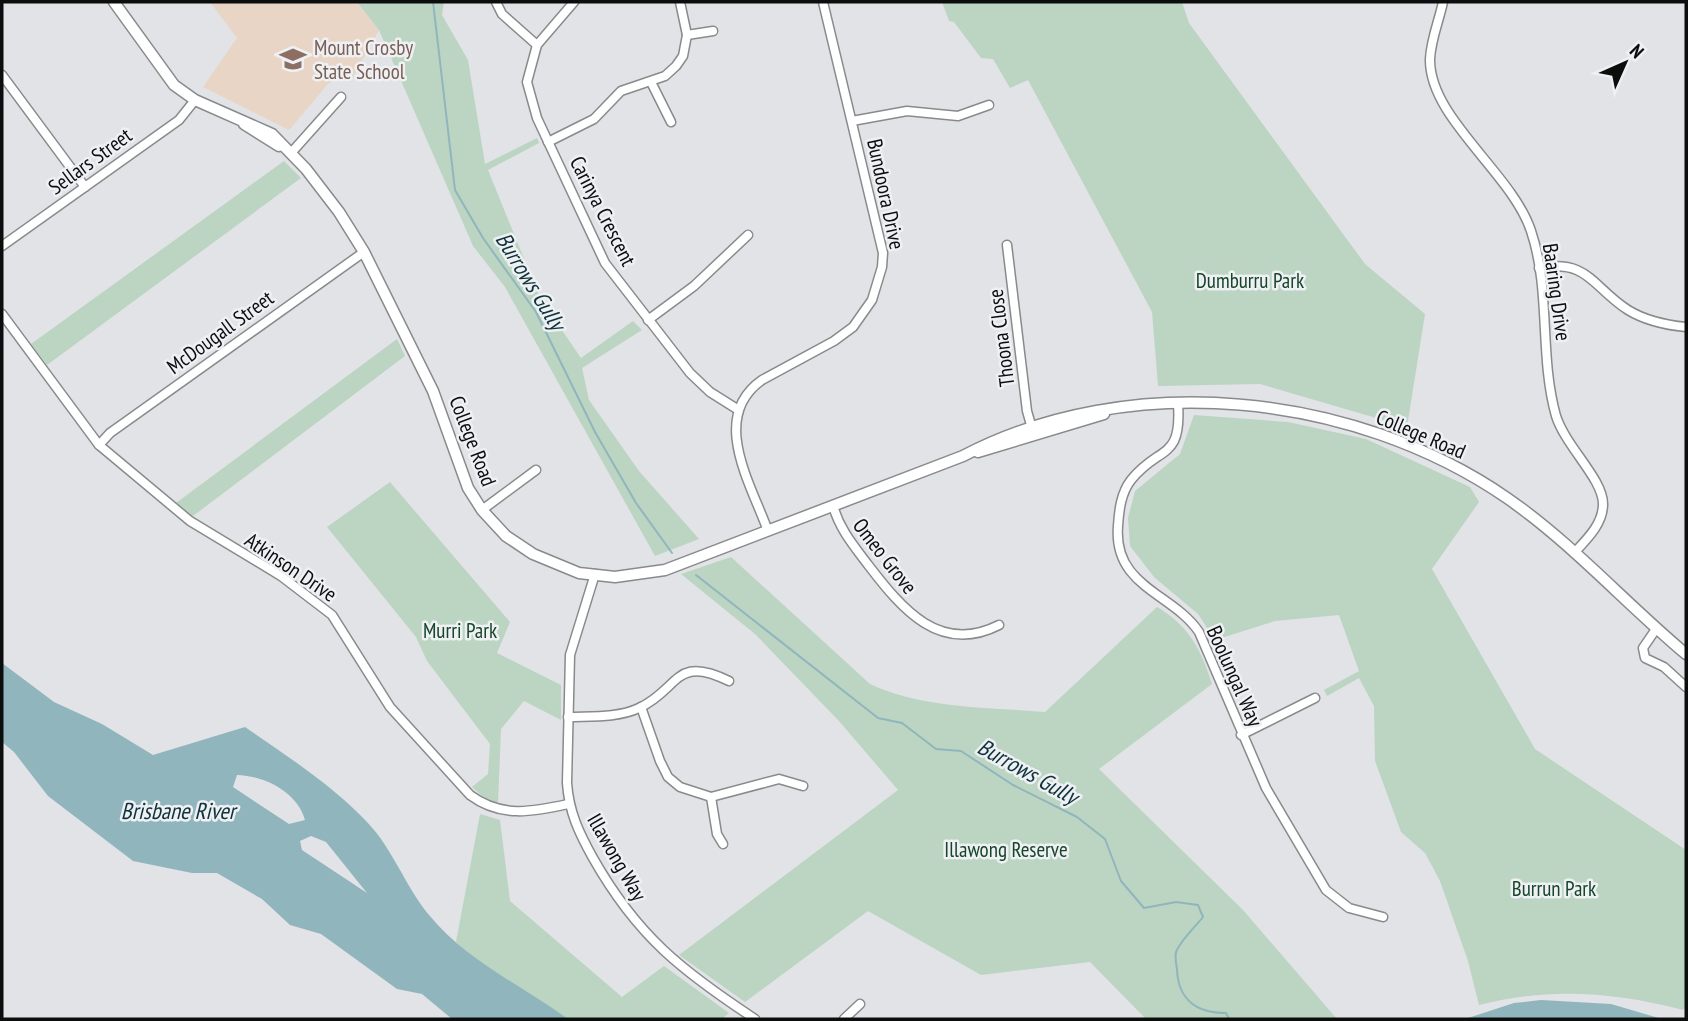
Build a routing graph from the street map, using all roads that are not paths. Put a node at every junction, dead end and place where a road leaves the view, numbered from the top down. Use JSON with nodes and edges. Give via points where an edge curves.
{"nodes":[{"id":1,"x":114,"y":2,"type":"edge"},
{"id":2,"x":496,"y":2,"type":"edge"},
{"id":3,"x":573,"y":2,"type":"edge"},
{"id":4,"x":680,"y":2,"type":"edge"},
{"id":5,"x":823,"y":2,"type":"edge"},
{"id":6,"x":1443,"y":2,"type":"edge"},
{"id":7,"x":713,"y":31,"type":"dead end"},
{"id":8,"x":687,"y":34,"type":"junction"},
{"id":9,"x":537,"y":45,"type":"junction"},
{"id":10,"x":2,"y":75,"type":"edge"},
{"id":11,"x":651,"y":82,"type":"junction"},
{"id":12,"x":341,"y":97,"type":"dead end"},
{"id":13,"x":195,"y":100,"type":"junction"},
{"id":14,"x":989,"y":105,"type":"dead end"},
{"id":15,"x":852,"y":121,"type":"junction"},
{"id":16,"x":671,"y":122,"type":"dead end"},
{"id":17,"x":548,"y":142,"type":"junction"},
{"id":18,"x":292,"y":153,"type":"junction"},
{"id":19,"x":85,"y":187,"type":"junction"},
{"id":20,"x":748,"y":235,"type":"dead end"},
{"id":21,"x":1007,"y":245,"type":"dead end"},
{"id":22,"x":2,"y":246,"type":"edge"},
{"id":23,"x":364,"y":252,"type":"junction"},
{"id":24,"x":1539,"y":268,"type":"junction"},
{"id":25,"x":2,"y":314,"type":"edge"},
{"id":26,"x":648,"y":320,"type":"junction"},
{"id":27,"x":1686,"y":327,"type":"edge"},
{"id":28,"x":1178,"y":404,"type":"junction"},
{"id":29,"x":737,"y":409,"type":"junction"},
{"id":30,"x":1032,"y":431,"type":"junction"},
{"id":31,"x":99,"y":445,"type":"junction"},
{"id":32,"x":536,"y":470,"type":"dead end"},
{"id":33,"x":833,"y":506,"type":"junction"},
{"id":34,"x":482,"y":510,"type":"junction"},
{"id":35,"x":768,"y":531,"type":"junction"},
{"id":36,"x":1574,"y":553,"type":"junction"},
{"id":37,"x":595,"y":574,"type":"junction"},
{"id":38,"x":999,"y":625,"type":"dead end"},
{"id":39,"x":1656,"y":629,"type":"junction"},
{"id":40,"x":1686,"y":654,"type":"edge"},
{"id":41,"x":729,"y":681,"type":"dead end"},
{"id":42,"x":1686,"y":687,"type":"edge"},
{"id":43,"x":1315,"y":698,"type":"dead end"},
{"id":44,"x":641,"y":708,"type":"junction"},
{"id":45,"x":568,"y":717,"type":"junction"},
{"id":46,"x":1241,"y":735,"type":"junction"},
{"id":47,"x":803,"y":786,"type":"dead end"},
{"id":48,"x":711,"y":797,"type":"junction"},
{"id":49,"x":568,"y":804,"type":"junction"},
{"id":50,"x":723,"y":844,"type":"dead end"},
{"id":51,"x":1383,"y":917,"type":"dead end"},
{"id":52,"x":860,"y":1004,"type":"dead end"},
{"id":53,"x":755,"y":1019,"type":"edge"},
{"id":54,"x":844,"y":1019,"type":"edge"}],
"edges":[{"from":1,"to":13,"type":"main road","name":"College Road","via":[[174,85]]},
{"from":2,"to":9,"type":"street","via":[[502,14]]},
{"from":3,"to":9,"type":"street","name":"Carinya Crescent"},
{"from":4,"to":8,"type":"street"},
{"from":5,"to":15,"type":"street","name":"Bundoora Drive"},
{"from":6,"to":24,"type":"street","name":"Baaring Drive","via":[[1431,48],[1433,83],[1443,104],[1519,206],[1531,230]]},
{"from":7,"to":8,"type":"street"},
{"from":8,"to":11,"type":"street","via":[[676,66]]},
{"from":9,"to":17,"type":"street","name":"Carinya Crescent","via":[[527,82]]},
{"from":10,"to":19,"type":"street"},
{"from":11,"to":16,"type":"street"},
{"from":11,"to":17,"type":"street","via":[[621,91],[594,119]]},
{"from":12,"to":18,"type":"street"},
{"from":13,"to":18,"type":"main road","name":"College Road","via":[[259,126]]},
{"from":13,"to":19,"type":"street","name":"Sellars Street","via":[[179,120]]},
{"from":14,"to":15,"type":"street","via":[[958,116],[907,111]]},
{"from":15,"to":29,"type":"street","name":"Bundoora Drive","via":[[883,253],[872,300],[853,327],[762,380]]},
{"from":17,"to":26,"type":"street","name":"Carinya Crescent","via":[[605,263]]},
{"from":18,"to":23,"type":"main road","name":"College Road","via":[[345,219]]},
{"from":19,"to":22,"type":"street","name":"Sellars Street"},
{"from":20,"to":26,"type":"street","via":[[694,286]]},
{"from":21,"to":30,"type":"street","name":"Thoona Close"},
{"from":23,"to":31,"type":"street","name":"McDougall Street"},
{"from":23,"to":34,"type":"main road","name":"College Road","via":[[433,391],[455,458]]},
{"from":24,"to":27,"type":"street","via":[[1577,268],[1638,315]]},
{"from":24,"to":36,"type":"street","name":"Baaring Drive","via":[[1556,414],[1570,447],[1602,493],[1598,524]]},
{"from":25,"to":31,"type":"street","name":"Atkinson Drive"},
{"from":26,"to":29,"type":"street","name":"Carinya Crescent","via":[[704,387]]},
{"from":28,"to":30,"type":"main road","name":"College Road","via":[[1088,411]]},
{"from":28,"to":36,"type":"main road","name":"College Road","via":[[1308,414],[1394,440],[1504,497]]},
{"from":28,"to":46,"type":"street","name":"Boolungal Way","via":[[1176,440],[1131,480],[1123,494],[1119,545],[1138,582],[1199,632]]},
{"from":29,"to":35,"type":"street","via":[[739,452]]},
{"from":30,"to":33,"type":"main road","name":"College Road","via":[[997,439]]},
{"from":31,"to":49,"type":"street","name":"Atkinson Drive","via":[[190,521],[281,576],[332,615],[390,707],[484,806],[517,813]]},
{"from":32,"to":34,"type":"street"},
{"from":33,"to":35,"type":"main road","name":"College Road"},
{"from":33,"to":38,"type":"street","name":"Omeo Grove","via":[[839,526],[899,604],[916,619],[934,629],[959,634],[981,633]]},
{"from":34,"to":37,"type":"main road","name":"College Road","via":[[506,536],[533,554],[579,573]]},
{"from":35,"to":37,"type":"main road","name":"College Road","via":[[665,570],[615,577]]},
{"from":36,"to":39,"type":"main road","name":"College Road"},
{"from":37,"to":45,"type":"street","name":"Illawong Way","via":[[569,655]]},
{"from":39,"to":40,"type":"main road","name":"College Road"},
{"from":39,"to":42,"type":"street","via":[[1643,648],[1646,658]]},
{"from":41,"to":44,"type":"street","via":[[709,671],[694,670],[678,677]]},
{"from":43,"to":46,"type":"street"},
{"from":44,"to":45,"type":"street"},
{"from":44,"to":48,"type":"street","via":[[668,777],[695,794]]},
{"from":45,"to":49,"type":"street","name":"Illawong Way"},
{"from":46,"to":51,"type":"street","name":"Boolungal Way","via":[[1265,788],[1326,890],[1349,908]]},
{"from":47,"to":48,"type":"street","via":[[779,779]]},
{"from":48,"to":50,"type":"street"},
{"from":49,"to":53,"type":"street","name":"Illawong Way","via":[[576,828],[606,880],[647,937],[695,979]]},
{"from":52,"to":54,"type":"street"}]}
